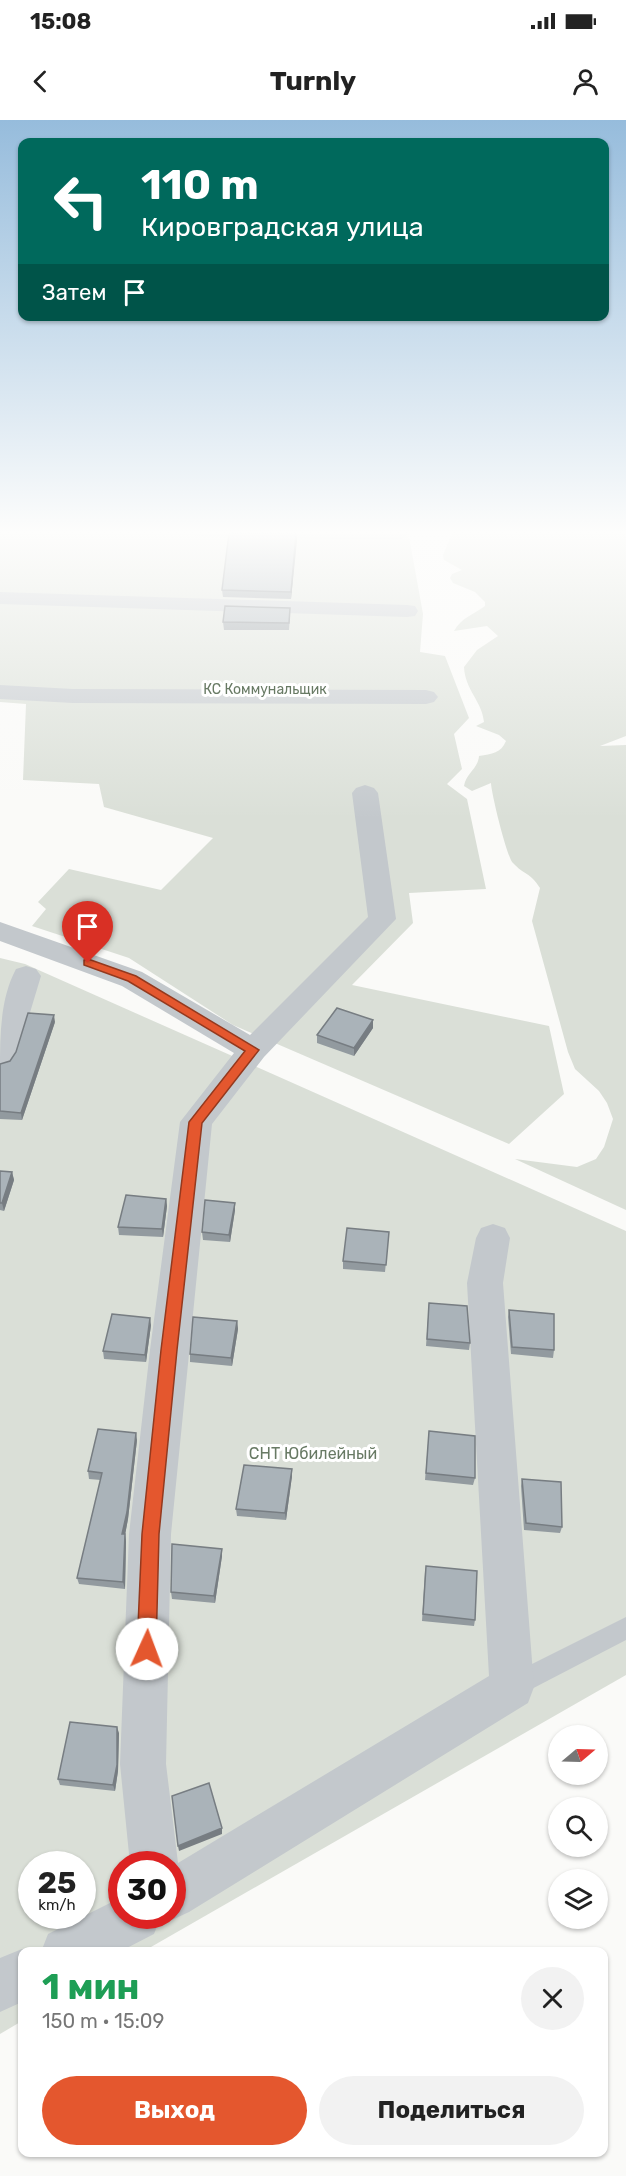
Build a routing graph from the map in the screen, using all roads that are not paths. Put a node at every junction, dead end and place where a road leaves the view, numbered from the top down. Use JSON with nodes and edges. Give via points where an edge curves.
{"nodes":[{"id":1,"x":0,"y":692,"type":"edge"},
{"id":2,"x":426,"y":697,"type":"dead end"},
{"id":3,"x":365,"y":793,"type":"dead end"},
{"id":4,"x":0,"y":931,"type":"edge"},
{"id":5,"x":26,"y":976,"type":"dead end"},
{"id":6,"x":253,"y":1050,"type":"junction"},
{"id":7,"x":0,"y":1059,"type":"edge"},
{"id":8,"x":493,"y":1238,"type":"dead end"},
{"id":9,"x":626,"y":1628,"type":"edge"},
{"id":10,"x":512,"y":1687,"type":"junction"},
{"id":11,"x":153,"y":1851,"type":"edge"},
{"id":12,"x":186,"y":1886,"type":"edge"},
{"id":13,"x":111,"y":1929,"type":"edge"},
{"id":14,"x":76,"y":1947,"type":"edge"},
{"id":15,"x":18,"y":1976,"type":"edge"},
{"id":16,"x":0,"y":1986,"type":"edge"}],
"edges":[{"from":1,"to":2,"type":"street","via":[[73,696]]},
{"from":3,"to":6,"type":"street","via":[[382,919]]},
{"from":4,"to":6,"type":"street","via":[[132,979]]},
{"from":5,"to":7,"type":"street"},
{"from":6,"to":11,"type":"street","via":[[196,1122],[150,1534],[143,1764]]},
{"from":8,"to":10,"type":"street","via":[[485,1283]]},
{"from":9,"to":10,"type":"lane"},
{"from":10,"to":12,"type":"street"},
{"from":13,"to":14,"type":"street"},
{"from":15,"to":16,"type":"street"}]}
